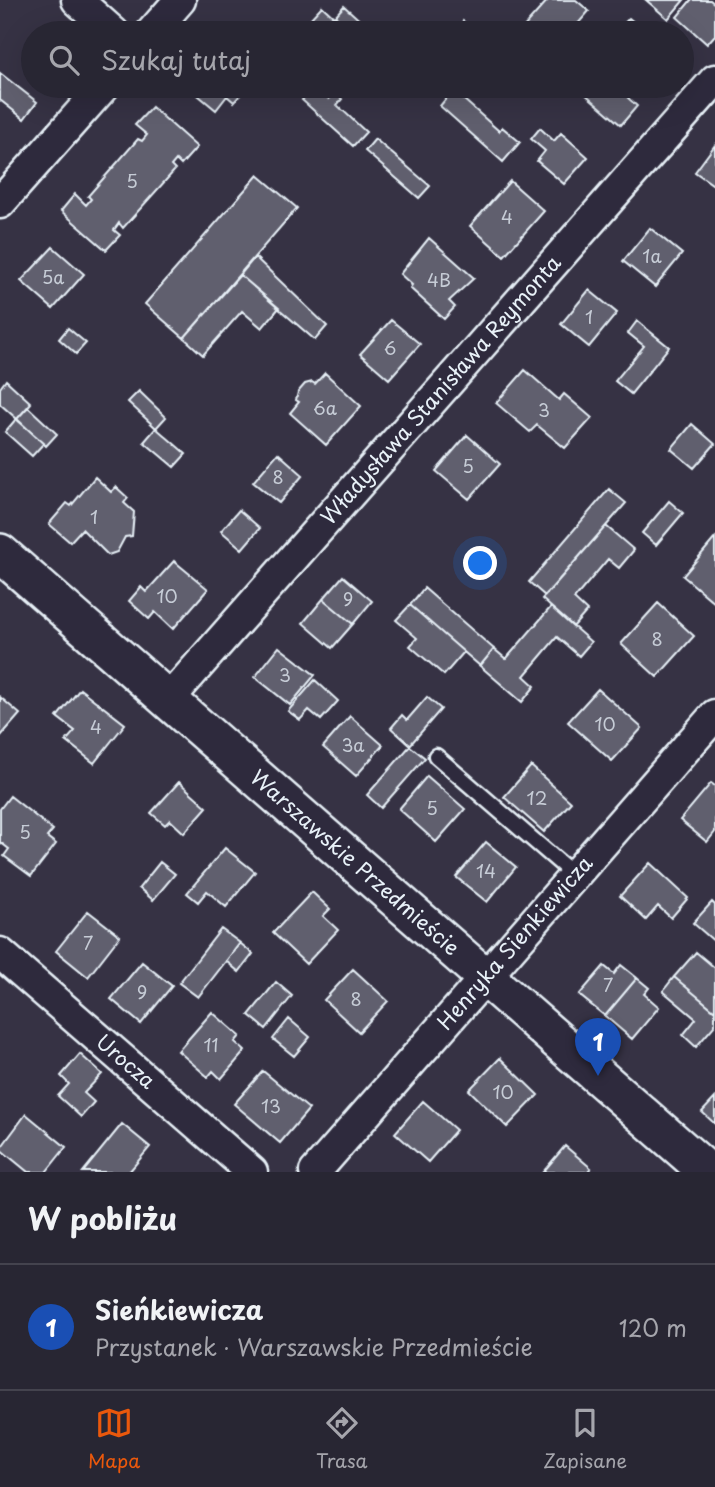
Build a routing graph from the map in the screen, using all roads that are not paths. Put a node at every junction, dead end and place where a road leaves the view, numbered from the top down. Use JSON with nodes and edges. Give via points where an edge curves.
{"nodes":[{"id":1,"x":77,"y":0,"type":"edge"},
{"id":2,"x":180,"y":0,"type":"edge"},
{"id":3,"x":101,"y":21,"type":"edge"},
{"id":4,"x":162,"y":21,"type":"edge"},
{"id":5,"x":715,"y":80,"type":"edge"},
{"id":6,"x":93,"y":98,"type":"edge"},
{"id":7,"x":0,"y":203,"type":"edge"},
{"id":8,"x":0,"y":553,"type":"edge"},
{"id":9,"x":169,"y":700,"type":"junction"},
{"id":10,"x":715,"y":715,"type":"edge"},
{"id":11,"x":436,"y":756,"type":"dead end"},
{"id":12,"x":574,"y":875,"type":"junction"},
{"id":13,"x":0,"y":953,"type":"edge"},
{"id":14,"x":486,"y":979,"type":"junction"},
{"id":15,"x":252,"y":1172,"type":"edge"},
{"id":16,"x":315,"y":1172,"type":"edge"},
{"id":17,"x":708,"y":1172,"type":"edge"}],
"edges":[{"from":1,"to":3,"type":"street"},
{"from":2,"to":4,"type":"street"},
{"from":5,"to":9,"type":"street","name":"Władysława Stanisława Reymonta"},
{"from":6,"to":7,"type":"street"},
{"from":8,"to":9,"type":"street","name":"Warszawskie Przedmieście"},
{"from":9,"to":14,"type":"street","name":"Warszawskie Przedmieście"},
{"from":10,"to":12,"type":"street","name":"Henryka Sienkiewicza"},
{"from":11,"to":12,"type":"lane"},
{"from":12,"to":14,"type":"street","name":"Henryka Sienkiewicza"},
{"from":13,"to":15,"type":"street","name":"Urocza"},
{"from":14,"to":16,"type":"street","name":"Henryka Sienkiewicza"},
{"from":14,"to":17,"type":"street","name":"Warszawskie Przedmieście"}]}
